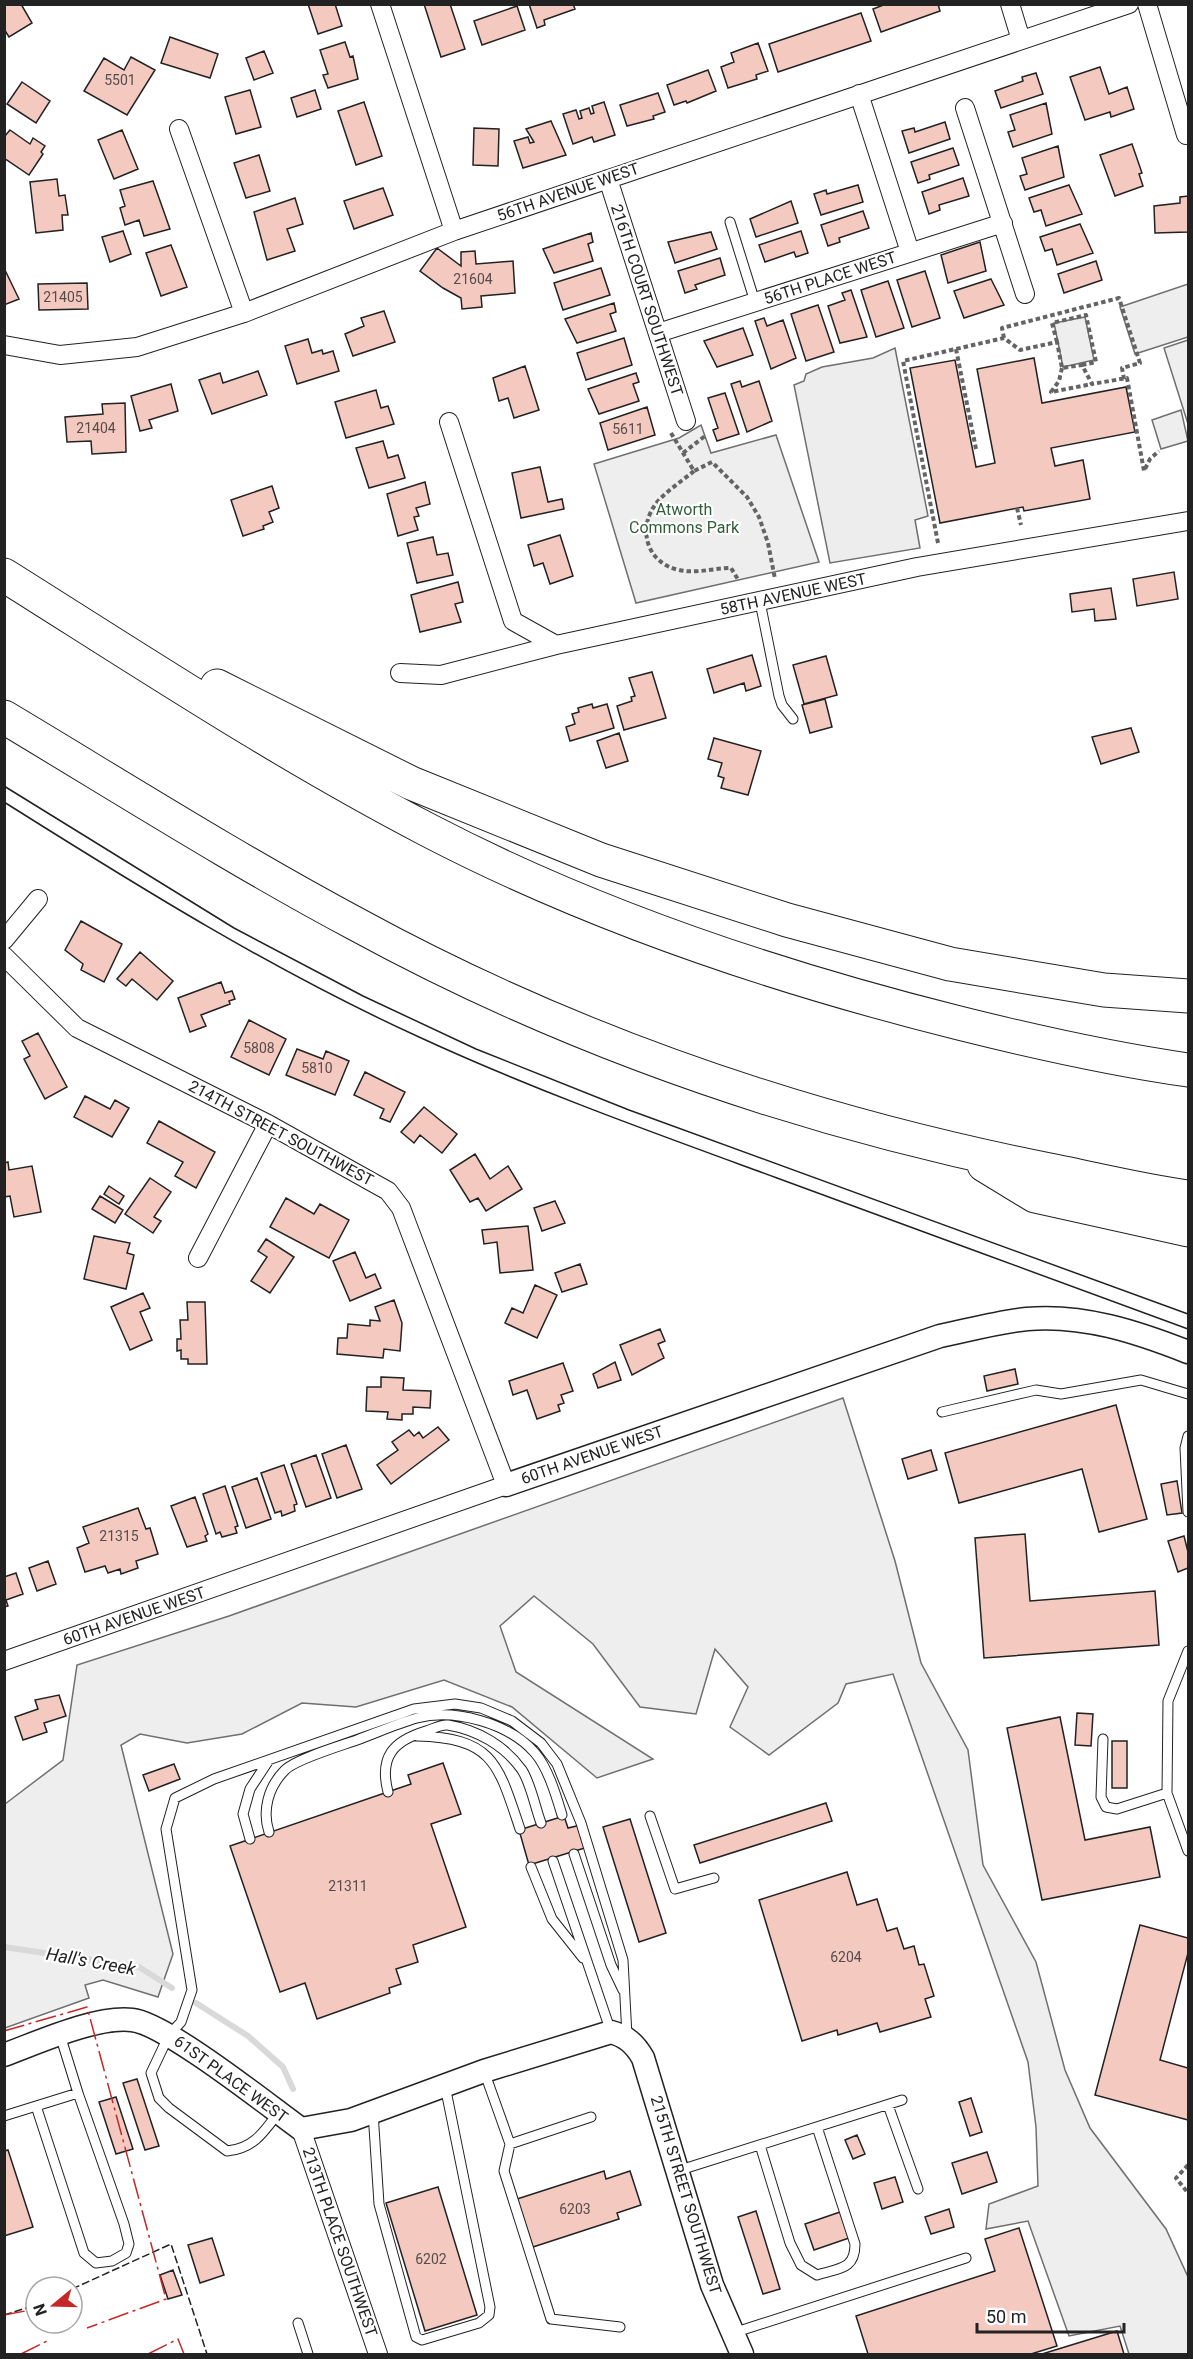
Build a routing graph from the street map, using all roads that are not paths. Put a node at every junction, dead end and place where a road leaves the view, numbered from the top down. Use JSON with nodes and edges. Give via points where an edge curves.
{"nodes":[{"id":1,"x":380,"y":4,"type":"edge"},
{"id":2,"x":1010,"y":4,"type":"edge"},
{"id":3,"x":1129,"y":4,"type":"edge"},
{"id":4,"x":1147,"y":4,"type":"edge"},
{"id":5,"x":1021,"y":40,"type":"junction"},
{"id":6,"x":859,"y":94,"type":"junction"},
{"id":7,"x":965,"y":108,"type":"dead end"},
{"id":8,"x":179,"y":129,"type":"dead end"},
{"id":9,"x":1186,"y":135,"type":"dead end"},
{"id":10,"x":608,"y":179,"type":"junction"},
{"id":11,"x":730,"y":222,"type":"dead end"},
{"id":12,"x":1003,"y":223,"type":"junction"},
{"id":13,"x":454,"y":231,"type":"junction"},
{"id":14,"x":910,"y":252,"type":"junction"},
{"id":15,"x":1025,"y":294,"type":"dead end"},
{"id":16,"x":755,"y":302,"type":"junction"},
{"id":17,"x":244,"y":313,"type":"junction"},
{"id":18,"x":658,"y":333,"type":"junction"},
{"id":19,"x":4,"y":345,"type":"edge"},
{"id":20,"x":686,"y":421,"type":"dead end"},
{"id":21,"x":449,"y":422,"type":"dead end"},
{"id":22,"x":1188,"y":520,"type":"edge"},
{"id":23,"x":4,"y":574,"type":"edge"},
{"id":24,"x":769,"y":600,"type":"junction"},
{"id":25,"x":51,"y":604,"type":"junction"},
{"id":26,"x":556,"y":645,"type":"junction"},
{"id":27,"x":400,"y":673,"type":"dead end"},
{"id":28,"x":4,"y":717,"type":"edge"},
{"id":29,"x":793,"y":719,"type":"dead end"},
{"id":30,"x":38,"y":898,"type":"dead end"},
{"id":31,"x":4,"y":940,"type":"edge"},
{"id":32,"x":4,"y":956,"type":"edge"},
{"id":33,"x":1188,"y":996,"type":"edge"},
{"id":34,"x":1188,"y":1070,"type":"edge"},
{"id":35,"x":268,"y":1124,"type":"junction"},
{"id":36,"x":964,"y":1153,"type":"junction"},
{"id":37,"x":1188,"y":1197,"type":"edge"},
{"id":38,"x":1188,"y":1230,"type":"edge"},
{"id":39,"x":198,"y":1258,"type":"dead end"},
{"id":40,"x":1188,"y":1352,"type":"edge"},
{"id":41,"x":1188,"y":1394,"type":"edge"},
{"id":42,"x":942,"y":1412,"type":"dead end"},
{"id":43,"x":1188,"y":1436,"type":"edge"},
{"id":44,"x":506,"y":1485,"type":"junction"},
{"id":45,"x":1188,"y":1512,"type":"edge"},
{"id":46,"x":1188,"y":1651,"type":"edge"},
{"id":47,"x":4,"y":1661,"type":"edge"},
{"id":48,"x":409,"y":1736,"type":"junction"},
{"id":49,"x":1103,"y":1739,"type":"dead end"},
{"id":50,"x":269,"y":1760,"type":"junction"},
{"id":51,"x":388,"y":1792,"type":"dead end"},
{"id":52,"x":1167,"y":1793,"type":"junction"},
{"id":53,"x":562,"y":1815,"type":"dead end"},
{"id":54,"x":650,"y":1816,"type":"dead end"},
{"id":55,"x":541,"y":1823,"type":"dead end"},
{"id":56,"x":520,"y":1829,"type":"dead end"},
{"id":57,"x":269,"y":1832,"type":"dead end"},
{"id":58,"x":250,"y":1839,"type":"dead end"},
{"id":59,"x":1188,"y":1851,"type":"edge"},
{"id":60,"x":574,"y":1854,"type":"dead end"},
{"id":61,"x":554,"y":1861,"type":"dead end"},
{"id":62,"x":531,"y":1867,"type":"dead end"},
{"id":63,"x":714,"y":1878,"type":"dead end"},
{"id":64,"x":587,"y":1962,"type":"junction"},
{"id":65,"x":625,"y":1995,"type":"junction"},
{"id":66,"x":60,"y":2035,"type":"junction"},
{"id":67,"x":169,"y":2035,"type":"junction"},
{"id":68,"x":619,"y":2035,"type":"junction"},
{"id":69,"x":4,"y":2055,"type":"edge"},
{"id":70,"x":484,"y":2071,"type":"junction"},
{"id":71,"x":445,"y":2086,"type":"junction"},
{"id":72,"x":78,"y":2093,"type":"junction"},
{"id":73,"x":902,"y":2100,"type":"dead end"},
{"id":74,"x":888,"y":2105,"type":"junction"},
{"id":75,"x":36,"y":2106,"type":"junction"},
{"id":76,"x":373,"y":2112,"type":"junction"},
{"id":77,"x":278,"y":2113,"type":"junction"},
{"id":78,"x":4,"y":2116,"type":"edge"},
{"id":79,"x":591,"y":2117,"type":"dead end"},
{"id":80,"x":817,"y":2127,"type":"junction"},
{"id":81,"x":301,"y":2129,"type":"junction"},
{"id":82,"x":510,"y":2144,"type":"junction"},
{"id":83,"x":760,"y":2145,"type":"junction"},
{"id":84,"x":677,"y":2171,"type":"junction"},
{"id":85,"x":918,"y":2189,"type":"dead end"},
{"id":86,"x":966,"y":2258,"type":"dead end"},
{"id":87,"x":298,"y":2324,"type":"dead end"},
{"id":88,"x":620,"y":2327,"type":"dead end"},
{"id":89,"x":733,"y":2333,"type":"junction"},
{"id":90,"x":308,"y":2355,"type":"edge"},
{"id":91,"x":378,"y":2355,"type":"edge"},
{"id":92,"x":742,"y":2355,"type":"edge"}],
"edges":[{"from":1,"to":13,"type":"street"},
{"from":2,"to":5,"type":"street"},
{"from":3,"to":5,"type":"street","name":"56TH AVENUE WEST"},
{"from":4,"to":9,"type":"street"},
{"from":5,"to":6,"type":"street","name":"56TH AVENUE WEST"},
{"from":6,"to":10,"type":"street","name":"56TH AVENUE WEST"},
{"from":6,"to":14,"type":"street"},
{"from":7,"to":12,"type":"street"},
{"from":8,"to":17,"type":"street"},
{"from":10,"to":13,"type":"street","name":"56TH AVENUE WEST"},
{"from":10,"to":18,"type":"street","name":"216TH COURT SOUTHWEST"},
{"from":11,"to":16,"type":"lane"},
{"from":12,"to":14,"type":"street","name":"56TH PLACE WEST"},
{"from":12,"to":15,"type":"street"},
{"from":13,"to":17,"type":"street","name":"56TH AVENUE WEST"},
{"from":14,"to":16,"type":"street","name":"56TH PLACE WEST"},
{"from":16,"to":18,"type":"street","name":"56TH PLACE WEST"},
{"from":17,"to":19,"type":"street","name":"56TH AVENUE WEST","via":[[137,347],[60,355]]},
{"from":18,"to":20,"type":"street","name":"216TH COURT SOUTHWEST"},
{"from":21,"to":26,"type":"street","via":[[513,621]]},
{"from":22,"to":24,"type":"street","name":"58TH AVENUE WEST","via":[[918,567]]},
{"from":23,"to":25,"type":"highway"},
{"from":24,"to":26,"type":"street","name":"58TH AVENUE WEST"},
{"from":24,"to":29,"type":"lane","via":[[779,696]]},
{"from":25,"to":33,"type":"highway","via":[[411,783],[601,860],[787,920],[950,964],[1104,990]]},
{"from":25,"to":34,"type":"highway","via":[[246,727],[429,831],[643,924],[766,969],[870,1001],[1049,1045]]},
{"from":26,"to":27,"type":"street","name":"58TH AVENUE WEST","via":[[441,675]]},
{"from":28,"to":36,"type":"highway","via":[[356,925],[478,985],[600,1038],[731,1087],[892,1136]]},
{"from":30,"to":31,"type":"street"},
{"from":32,"to":35,"type":"street","name":"214TH STREET SOUTHWEST","via":[[77,1028]]},
{"from":35,"to":39,"type":"street"},
{"from":35,"to":44,"type":"street","name":"214TH STREET SOUTHWEST","via":[[377,1183],[401,1208]]},
{"from":36,"to":37,"type":"highway"},
{"from":36,"to":38,"type":"highway","via":[[1035,1196]]},
{"from":40,"to":44,"type":"street","name":"60TH AVENUE WEST","via":[[1135,1331],[1076,1320],[1028,1319],[986,1326],[940,1336]]},
{"from":41,"to":42,"type":"lane","via":[[1141,1380],[1061,1394],[1036,1390]]},
{"from":43,"to":45,"type":"lane"},
{"from":44,"to":47,"type":"street","name":"60TH AVENUE WEST"},
{"from":46,"to":52,"type":"lane","via":[[1168,1701]]},
{"from":48,"to":51,"type":"lane","via":[[388,1755],[383,1772]]},
{"from":48,"to":55,"type":"lane","via":[[446,1725],[481,1734],[507,1753],[523,1772]]},
{"from":48,"to":56,"type":"lane","via":[[463,1740],[485,1752],[510,1796]]},
{"from":49,"to":52,"type":"lane","via":[[1101,1797],[1106,1807],[1117,1809]]},
{"from":50,"to":58,"type":"lane","via":[[250,1789],[243,1814]]},
{"from":50,"to":65,"type":"lane","via":[[414,1709],[455,1704],[481,1708],[512,1721],[541,1743],[569,1790],[623,1960]]},
{"from":50,"to":67,"type":"lane","via":[[175,1798],[166,1829],[192,1990],[181,2022]]},
{"from":52,"to":59,"type":"lane"},
{"from":53,"to":57,"type":"lane","via":[[555,1791],[535,1753],[509,1732],[463,1716],[419,1718],[286,1769],[270,1792],[264,1816]]},
{"from":54,"to":63,"type":"lane","via":[[675,1889]]},
{"from":60,"to":65,"type":"lane"},
{"from":61,"to":64,"type":"lane"},
{"from":62,"to":64,"type":"lane","via":[[552,1919]]},
{"from":64,"to":68,"type":"lane"},
{"from":65,"to":68,"type":"lane"},
{"from":66,"to":67,"type":"street","name":"61ST PLACE WEST","via":[[91,2025],[133,2020]]},
{"from":66,"to":69,"type":"street","name":"61ST PLACE WEST"},
{"from":66,"to":72,"type":"lane"},
{"from":67,"to":77,"type":"street","name":"61ST PLACE WEST"},
{"from":67,"to":77,"type":"lane","via":[[151,2073],[159,2098],[222,2149],[250,2145]]},
{"from":68,"to":70,"type":"street","name":"61ST PLACE WEST"},
{"from":68,"to":84,"type":"street","name":"215TH STREET SOUTHWEST","via":[[643,2058]]},
{"from":70,"to":71,"type":"street","name":"61ST PLACE WEST"},
{"from":70,"to":82,"type":"lane"},
{"from":71,"to":76,"type":"street","name":"61ST PLACE WEST"},
{"from":71,"to":76,"type":"lane","via":[[490,2307],[489,2315],[479,2323],[422,2340],[416,2337],[379,2204]]},
{"from":72,"to":75,"type":"lane"},
{"from":72,"to":75,"type":"lane","via":[[127,2234],[126,2253],[112,2261],[96,2263],[84,2253]]},
{"from":73,"to":74,"type":"lane"},
{"from":74,"to":80,"type":"lane"},
{"from":74,"to":85,"type":"lane"},
{"from":75,"to":78,"type":"lane"},
{"from":76,"to":81,"type":"street","name":"61ST PLACE WEST"},
{"from":77,"to":81,"type":"street","name":"61ST PLACE WEST"},
{"from":79,"to":82,"type":"lane"},
{"from":80,"to":83,"type":"lane"},
{"from":80,"to":83,"type":"lane","via":[[855,2250],[851,2264],[818,2275],[801,2265],[790,2243]]},
{"from":81,"to":91,"type":"street","name":"213TH PLACE SOUTHWEST"},
{"from":82,"to":88,"type":"lane","via":[[504,2170],[551,2319]]},
{"from":83,"to":84,"type":"lane"},
{"from":84,"to":89,"type":"street","name":"215TH STREET SOUTHWEST","via":[[712,2285]]},
{"from":86,"to":89,"type":"lane"},
{"from":87,"to":90,"type":"lane"},
{"from":89,"to":92,"type":"street","name":"215TH STREET SOUTHWEST"}]}
